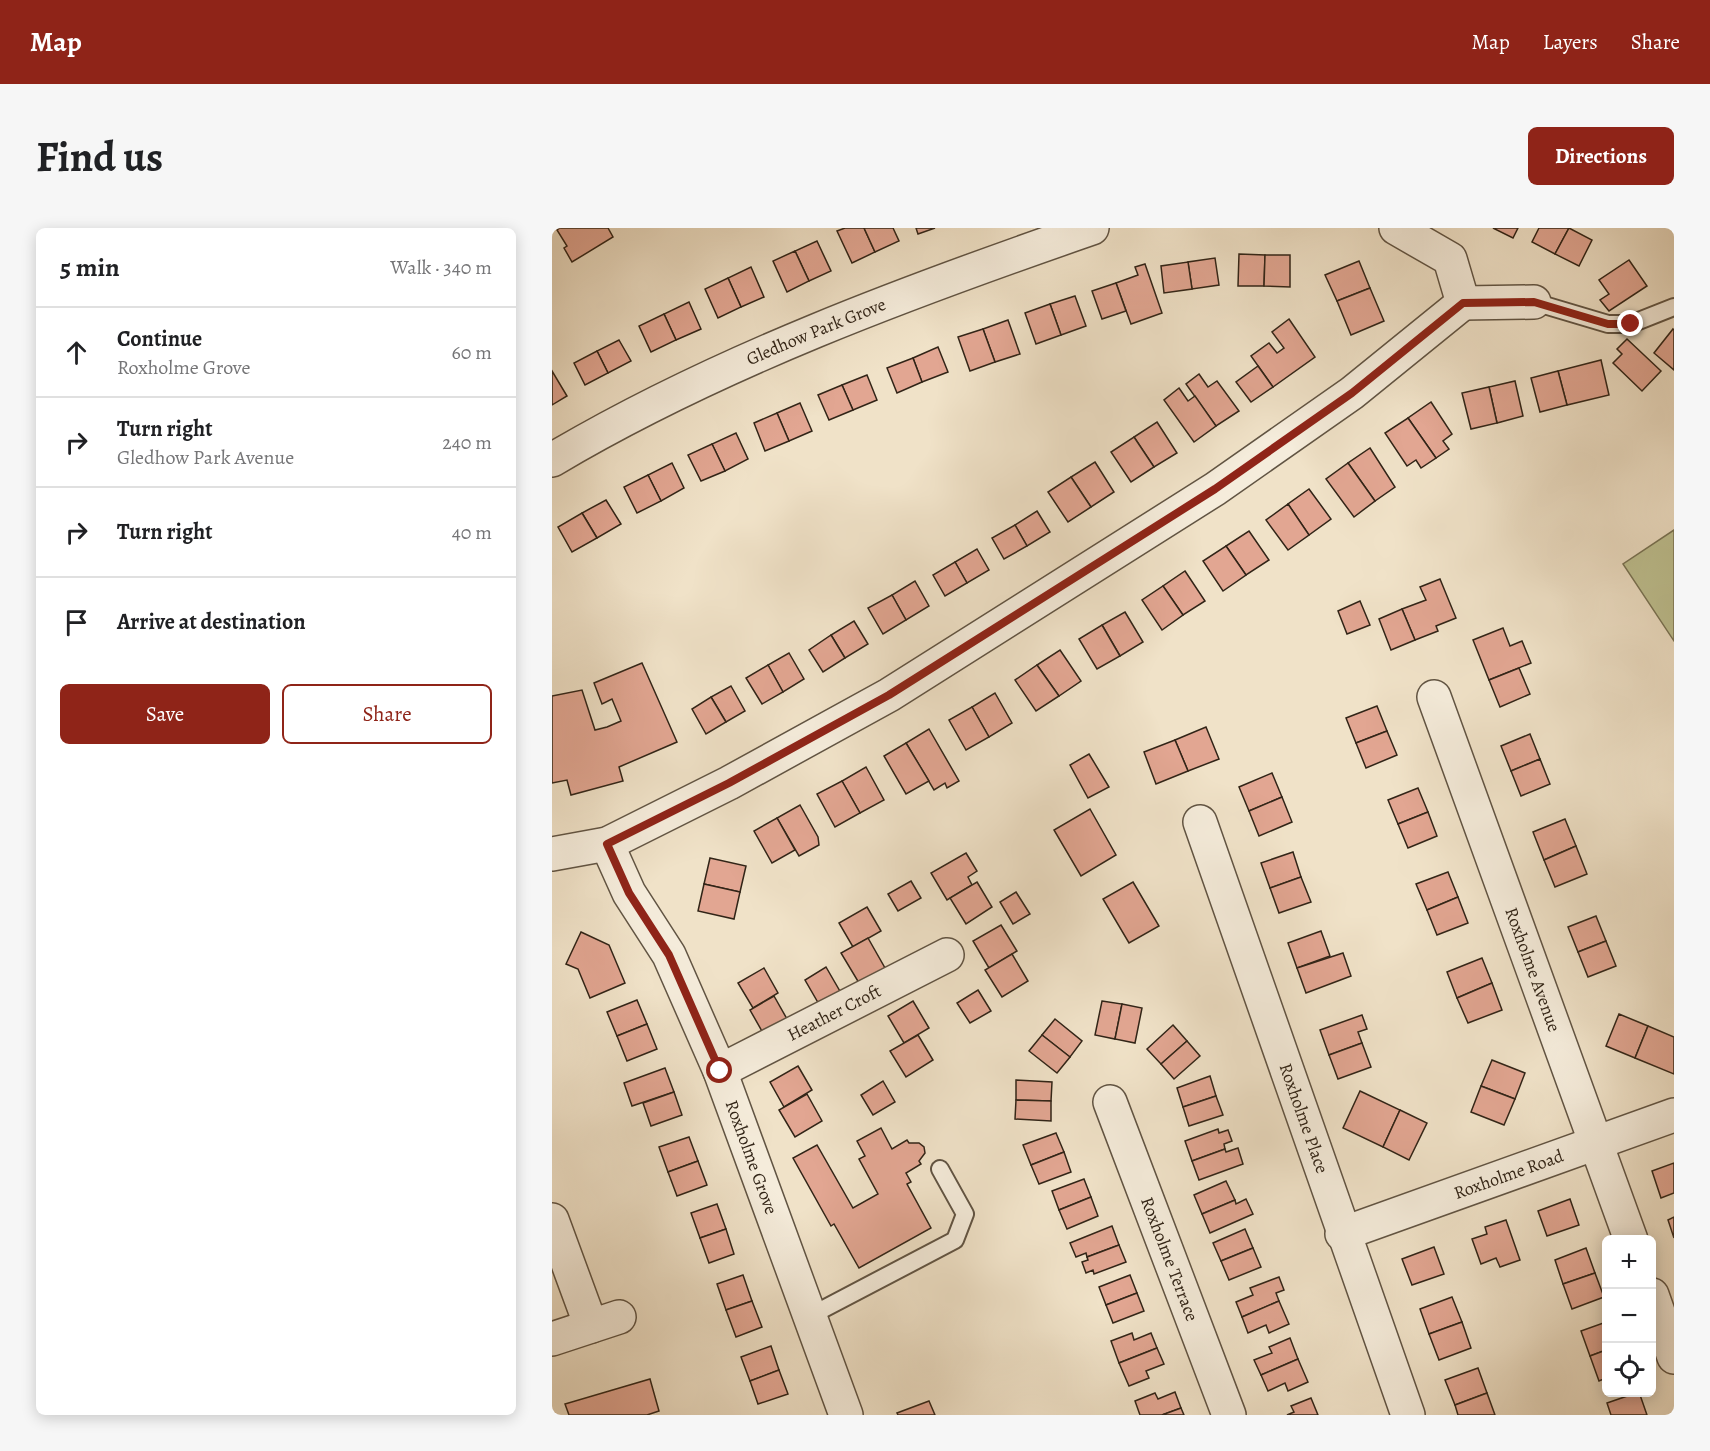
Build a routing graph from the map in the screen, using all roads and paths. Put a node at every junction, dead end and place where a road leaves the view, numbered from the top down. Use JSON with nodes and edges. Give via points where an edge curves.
{"nodes":[{"id":1,"x":1092,"y":228,"type":"edge"},
{"id":2,"x":1396,"y":228,"type":"edge"},
{"id":3,"x":1534,"y":302,"type":"joint"},
{"id":4,"x":1463,"y":303,"type":"junction"},
{"id":5,"x":1674,"y":307,"type":"edge"},
{"id":6,"x":552,"y":460,"type":"edge"},
{"id":7,"x":1434,"y":697,"type":"dead end"},
{"id":8,"x":1200,"y":822,"type":"dead end"},
{"id":9,"x":607,"y":844,"type":"junction"},
{"id":10,"x":552,"y":854,"type":"edge"},
{"id":11,"x":946,"y":955,"type":"dead end"},
{"id":12,"x":720,"y":1071,"type":"junction"},
{"id":13,"x":1110,"y":1101,"type":"dead end"},
{"id":14,"x":1674,"y":1115,"type":"edge"},
{"id":15,"x":1596,"y":1142,"type":"junction"},
{"id":16,"x":940,"y":1168,"type":"dead end"},
{"id":17,"x":552,"y":1220,"type":"edge"},
{"id":18,"x":1342,"y":1234,"type":"junction"},
{"id":19,"x":1630,"y":1235,"type":"edge"},
{"id":20,"x":1656,"y":1306,"type":"edge"},
{"id":21,"x":810,"y":1316,"type":"junction"},
{"id":22,"x":552,"y":1339,"type":"edge"},
{"id":23,"x":1674,"y":1358,"type":"edge"},
{"id":24,"x":846,"y":1415,"type":"edge"},
{"id":25,"x":1229,"y":1415,"type":"edge"},
{"id":26,"x":1408,"y":1415,"type":"edge"}],
"edges":[{"from":1,"to":6,"type":"street","name":"Gledhow Park Grove","via":[[742,362],[618,421]]},
{"from":2,"to":4,"type":"street","via":[[1450,259]]},
{"from":3,"to":4,"type":"street"},
{"from":3,"to":5,"type":"lane","via":[[1608,324],[1631,324]]},
{"from":4,"to":9,"type":"street","via":[[1352,393],[1215,489],[899,689],[729,783]]},
{"from":7,"to":15,"type":"street","name":"Roxholme Avenue"},
{"from":8,"to":18,"type":"street","name":"Roxholme Place"},
{"from":9,"to":10,"type":"street"},
{"from":9,"to":12,"type":"street","name":"Roxholme Grove","via":[[629,893],[669,955]]},
{"from":11,"to":12,"type":"street","name":"Heather Croft"},
{"from":12,"to":21,"type":"street","name":"Roxholme Grove"},
{"from":13,"to":25,"type":"street","name":"Roxholme Terrace"},
{"from":14,"to":15,"type":"street","name":"Roxholme Road"},
{"from":15,"to":18,"type":"street","name":"Roxholme Road"},
{"from":15,"to":19,"type":"street","name":"Roxholme Avenue"},
{"from":16,"to":21,"type":"lane","via":[[965,1214],[955,1239]]},
{"from":17,"to":22,"type":"street","via":[[605,1322]]},
{"from":18,"to":26,"type":"street","name":"Roxholme Place"},
{"from":20,"to":23,"type":"street"},
{"from":21,"to":24,"type":"street","name":"Roxholme Grove"}]}
